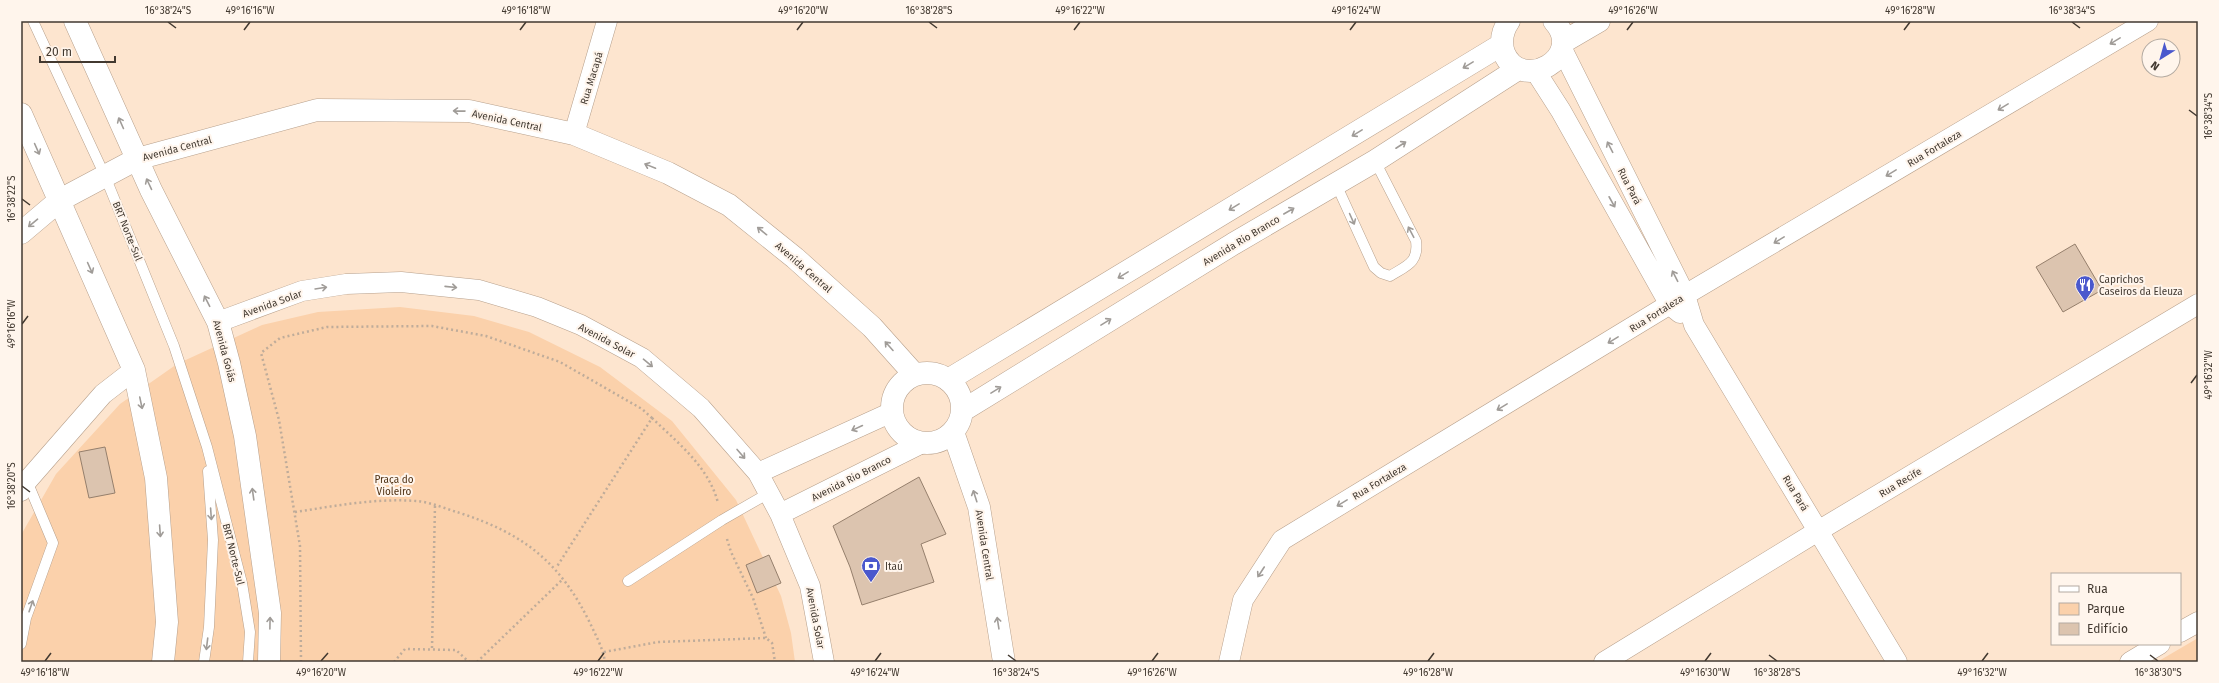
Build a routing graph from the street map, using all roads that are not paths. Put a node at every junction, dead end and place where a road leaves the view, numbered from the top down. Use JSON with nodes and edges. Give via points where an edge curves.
{"nodes":[{"id":1,"x":33,"y":21,"type":"edge"},
{"id":2,"x":76,"y":21,"type":"edge"},
{"id":3,"x":607,"y":21,"type":"edge"},
{"id":4,"x":1509,"y":21,"type":"edge"},
{"id":5,"x":1554,"y":21,"type":"edge"},
{"id":6,"x":1599,"y":21,"type":"edge"},
{"id":7,"x":2148,"y":21,"type":"edge"},
{"id":8,"x":1501,"y":45,"type":"junction"},
{"id":9,"x":1563,"y":46,"type":"junction"},
{"id":10,"x":1527,"y":70,"type":"junction"},
{"id":11,"x":1585,"y":97,"type":"junction"},
{"id":12,"x":1561,"y":111,"type":"junction"},
{"id":13,"x":21,"y":114,"type":"edge"},
{"id":14,"x":574,"y":134,"type":"junction"},
{"id":15,"x":137,"y":159,"type":"junction"},
{"id":16,"x":1375,"y":161,"type":"junction"},
{"id":17,"x":105,"y":176,"type":"junction"},
{"id":18,"x":1336,"y":184,"type":"junction"},
{"id":19,"x":60,"y":200,"type":"junction"},
{"id":20,"x":21,"y":233,"type":"edge"},
{"id":21,"x":1677,"y":300,"type":"junction"},
{"id":22,"x":2198,"y":304,"type":"edge"},
{"id":23,"x":218,"y":322,"type":"junction"},
{"id":24,"x":134,"y":370,"type":"junction"},
{"id":25,"x":915,"y":375,"type":"junction"},
{"id":26,"x":948,"y":380,"type":"junction"},
{"id":27,"x":962,"y":411,"type":"junction"},
{"id":28,"x":892,"y":412,"type":"junction"},
{"id":29,"x":953,"y":432,"type":"junction"},
{"id":30,"x":922,"y":443,"type":"junction"},
{"id":31,"x":207,"y":447,"type":"junction"},
{"id":32,"x":758,"y":473,"type":"junction"},
{"id":33,"x":24,"y":486,"type":"edge"},
{"id":34,"x":769,"y":493,"type":"junction"},
{"id":35,"x":780,"y":514,"type":"junction"},
{"id":36,"x":1818,"y":531,"type":"junction"},
{"id":37,"x":628,"y":581,"type":"dead end"},
{"id":38,"x":2198,"y":622,"type":"edge"},
{"id":39,"x":2181,"y":631,"type":"edge"},
{"id":40,"x":21,"y":644,"type":"edge"},
{"id":41,"x":2158,"y":645,"type":"edge"},
{"id":42,"x":163,"y":662,"type":"edge"},
{"id":43,"x":204,"y":662,"type":"edge"},
{"id":44,"x":248,"y":662,"type":"edge"},
{"id":45,"x":269,"y":662,"type":"edge"},
{"id":46,"x":824,"y":662,"type":"edge"},
{"id":47,"x":1004,"y":662,"type":"edge"},
{"id":48,"x":1229,"y":662,"type":"edge"},
{"id":49,"x":1604,"y":662,"type":"edge"},
{"id":50,"x":1897,"y":662,"type":"edge"},
{"id":51,"x":2130,"y":662,"type":"edge"}],
"edges":[{"from":1,"to":17,"type":"lane","name":"BRT Norte-Sul"},
{"from":15,"to":2,"type":"street","name":"Avenida Goiás","one_way":true},
{"from":3,"to":14,"type":"street","name":"Rua Macapá"},
{"from":4,"to":8,"type":"street","via":[[1503,30]]},
{"from":5,"to":9,"type":"street","via":[[1559,27]]},
{"from":6,"to":9,"type":"street"},
{"from":7,"to":21,"type":"street","name":"Rua Fortaleza","one_way":true},
{"from":8,"to":10,"type":"street","via":[[1507,59]]},
{"from":8,"to":26,"type":"street","one_way":true},
{"from":9,"to":10,"type":"street","name":"Avenida Rio Branco","via":[[1552,65]]},
{"from":9,"to":11,"type":"street","name":"Rua Pará"},
{"from":10,"to":12,"type":"street","name":"Rua Pará"},
{"from":16,"to":10,"type":"street","name":"Avenida Rio Branco","one_way":true},
{"from":11,"to":12,"type":"street"},
{"from":21,"to":11,"type":"street","name":"Rua Pará","one_way":true},
{"from":12,"to":21,"type":"street","name":"Rua Pará","one_way":true},
{"from":13,"to":19,"type":"street","one_way":true},
{"from":14,"to":15,"type":"street","name":"Avenida Central","one_way":true,"via":[[469,111],[318,110]]},
{"from":25,"to":14,"type":"street","name":"Avenida Central","one_way":true,"via":[[872,327],[795,258],[729,205],[668,173]]},
{"from":15,"to":17,"type":"street","name":"Avenida Central"},
{"from":23,"to":15,"type":"street","name":"Avenida Goiás","one_way":true},
{"from":16,"to":18,"type":"street","name":"Avenida Rio Branco"},
{"from":18,"to":16,"type":"lane","one_way":true,"via":[[1374,267],[1390,276],[1412,262],[1417,251],[1416,241]]},
{"from":17,"to":19,"type":"street","name":"Avenida Central"},
{"from":17,"to":31,"type":"lane","name":"BRT Norte-Sul","via":[[174,346]]},
{"from":27,"to":18,"type":"street","name":"Avenida Rio Branco","one_way":true,"via":[[1233,244]]},
{"from":19,"to":20,"type":"street","name":"Avenida Central","one_way":true},
{"from":19,"to":24,"type":"street","one_way":true},
{"from":21,"to":36,"type":"street","name":"Rua Pará"},
{"from":21,"to":48,"type":"street","name":"Rua Fortaleza","one_way":true,"via":[[1282,540],[1243,600]]},
{"from":22,"to":36,"type":"street","name":"Rua Recife"},
{"from":23,"to":32,"type":"street","name":"Avenida Solar","one_way":true,"via":[[302,291],[346,284],[401,282],[479,290],[537,307],[581,325],[642,358],[701,408]]},
{"from":45,"to":23,"type":"street","name":"Avenida Goiás","one_way":true,"via":[[270,613],[244,436],[230,363]]},
{"from":24,"to":33,"type":"street","via":[[103,394]]},
{"from":24,"to":42,"type":"street","one_way":true,"via":[[156,478],[167,622]]},
{"from":25,"to":26,"type":"street","via":[[932,374]]},
{"from":25,"to":28,"type":"street","via":[[898,389],[893,400]]},
{"from":26,"to":27,"type":"street","via":[[962,400]]},
{"from":27,"to":29,"type":"street","via":[[960,422]]},
{"from":28,"to":30,"type":"street","via":[[895,423],[902,432]]},
{"from":28,"to":32,"type":"street","one_way":true},
{"from":29,"to":30,"type":"street","via":[[934,443]]},
{"from":47,"to":29,"type":"street","name":"Avenida Central","one_way":true,"via":[[979,507]]},
{"from":30,"to":35,"type":"street","name":"Avenida Rio Branco"},
{"from":31,"to":43,"type":"lane","name":"BRT Norte-Sul","one_way":true,"via":[[213,540],[209,627]]},
{"from":31,"to":44,"type":"lane","name":"BRT Norte-Sul","via":[[242,583],[250,632]]},
{"from":32,"to":34,"type":"street","name":"Avenida Solar"},
{"from":40,"to":33,"type":"lane","one_way":true,"via":[[26,618],[53,543]]},
{"from":34,"to":35,"type":"street","name":"Avenida Solar"},
{"from":34,"to":37,"type":"lane"},
{"from":35,"to":46,"type":"street","name":"Avenida Solar","via":[[810,586]]},
{"from":36,"to":49,"type":"street","name":"Rua Recife"},
{"from":36,"to":50,"type":"street","name":"Rua Pará"},
{"from":38,"to":39,"type":"street"},
{"from":41,"to":51,"type":"street"}]}
